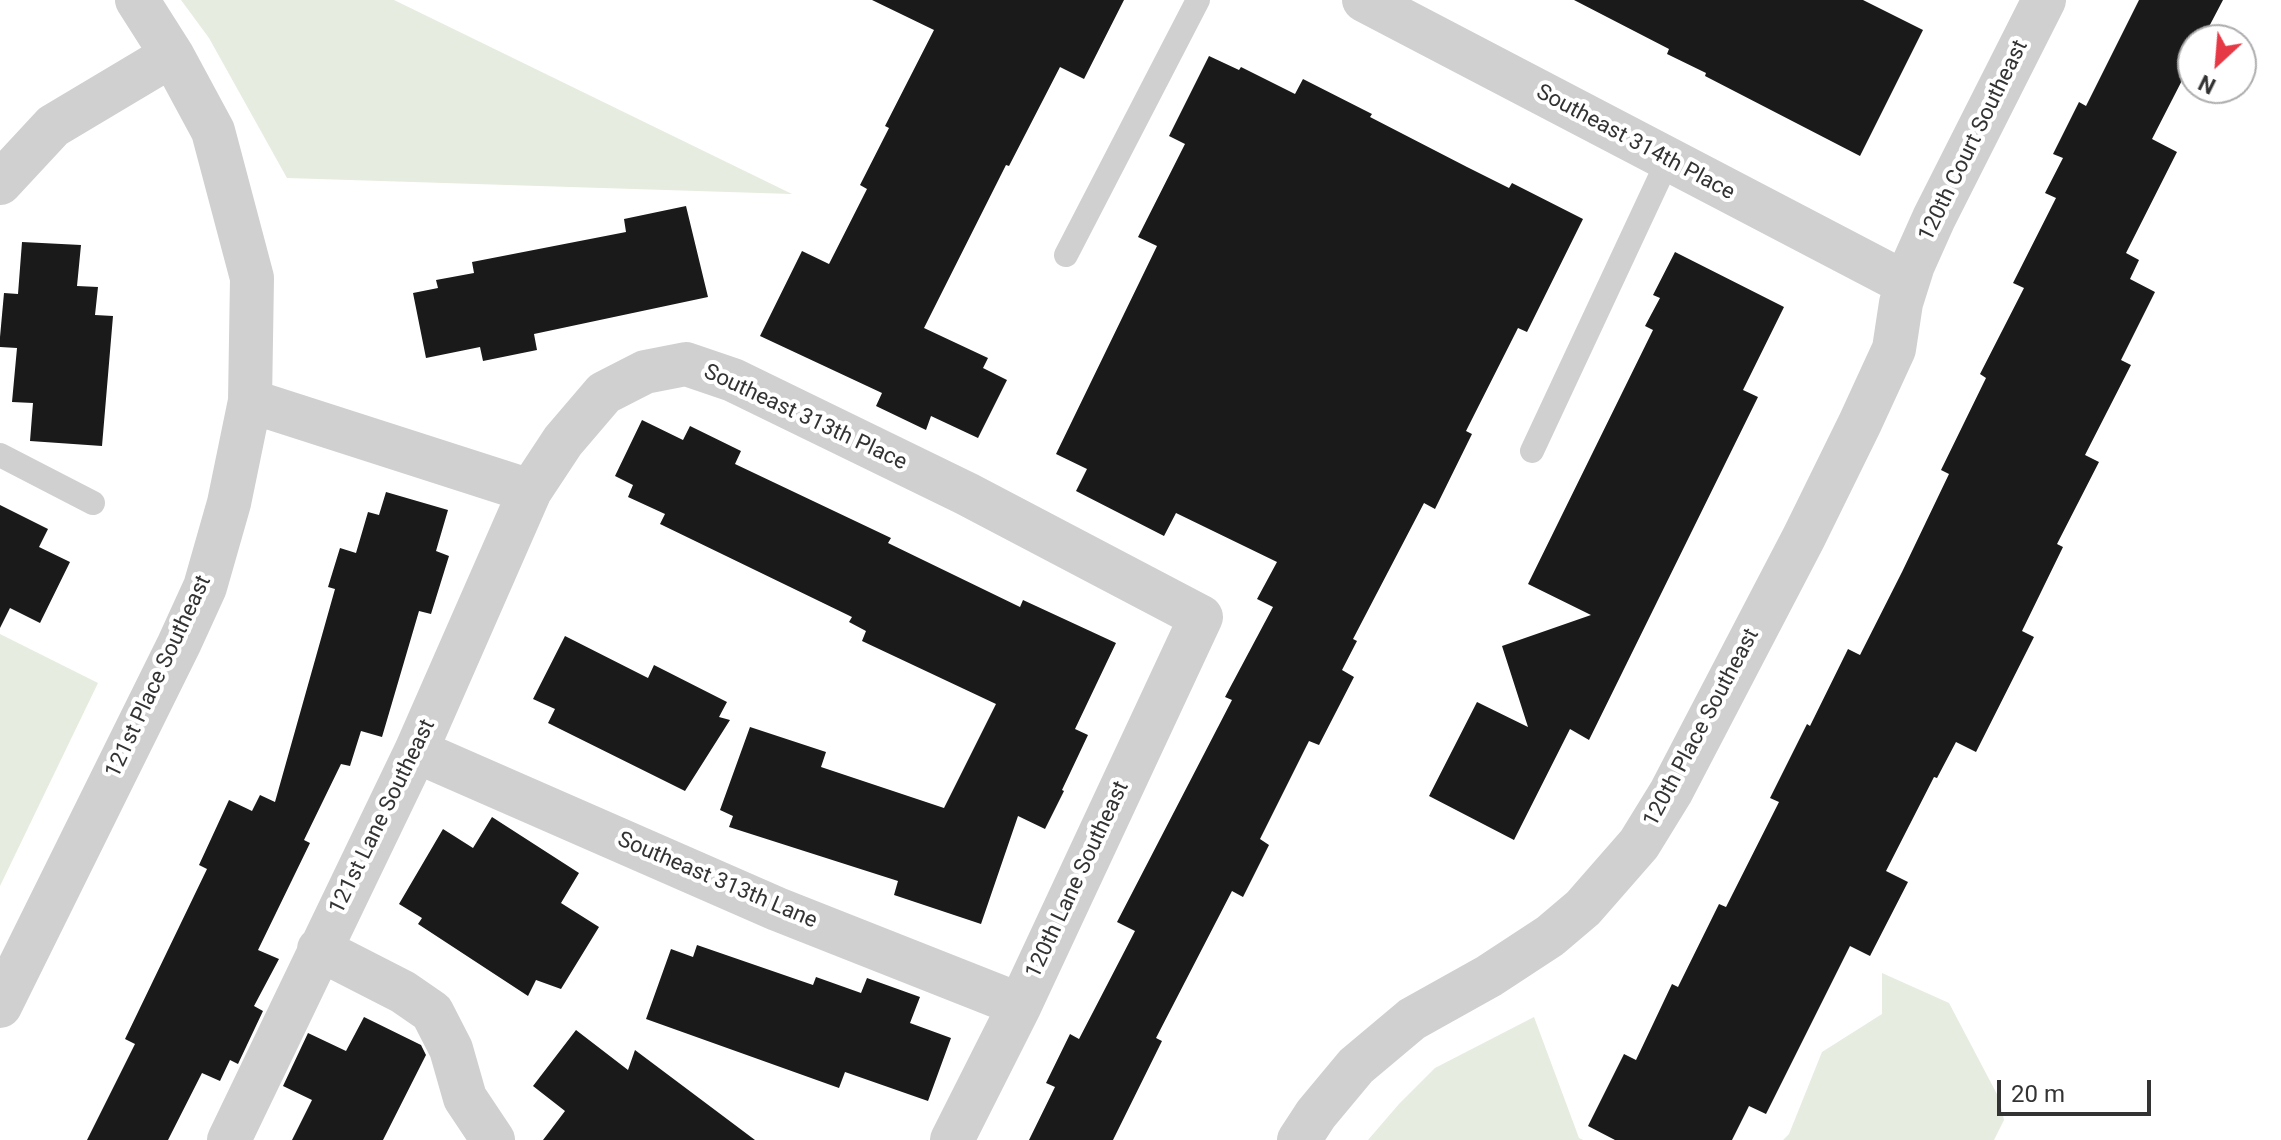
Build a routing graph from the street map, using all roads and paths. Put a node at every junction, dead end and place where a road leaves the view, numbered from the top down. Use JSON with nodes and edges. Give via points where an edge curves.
{"nodes":[{"id":1,"x":137,"y":0,"type":"edge"},
{"id":2,"x":1198,"y":0,"type":"edge"},
{"id":3,"x":1364,"y":0,"type":"edge"},
{"id":4,"x":2044,"y":0,"type":"edge"},
{"id":5,"x":172,"y":55,"type":"junction"},
{"id":6,"x":1668,"y":160,"type":"junction"},
{"id":7,"x":0,"y":183,"type":"edge"},
{"id":8,"x":1066,"y":255,"type":"dead end"},
{"id":9,"x":1907,"y":284,"type":"junction"},
{"id":10,"x":250,"y":401,"type":"junction"},
{"id":11,"x":1532,"y":451,"type":"dead end"},
{"id":12,"x":0,"y":455,"type":"edge"},
{"id":13,"x":530,"y":491,"type":"junction"},
{"id":14,"x":93,"y":503,"type":"dead end"},
{"id":15,"x":1201,"y":617,"type":"joint"},
{"id":16,"x":416,"y":751,"type":"junction"},
{"id":17,"x":319,"y":949,"type":"junction"},
{"id":18,"x":1020,"y":1005,"type":"junction"},
{"id":19,"x":0,"y":1006,"type":"edge"},
{"id":20,"x":229,"y":1140,"type":"edge"},
{"id":21,"x":493,"y":1140,"type":"edge"},
{"id":22,"x":952,"y":1140,"type":"edge"},
{"id":23,"x":1299,"y":1140,"type":"edge"}],
"edges":[{"from":1,"to":5,"type":"street","name":"121st Place Southeast"},
{"from":2,"to":8,"type":"lane"},
{"from":3,"to":6,"type":"street","name":"Southeast 314th Place"},
{"from":4,"to":9,"type":"street","name":"120th Court Southeast","via":[[1934,218]]},
{"from":5,"to":7,"type":"street","via":[[53,126]]},
{"from":5,"to":10,"type":"street","name":"121st Place Southeast","via":[[213,131],[252,278]]},
{"from":6,"to":9,"type":"street","name":"Southeast 314th Place"},
{"from":6,"to":11,"type":"lane"},
{"from":9,"to":23,"type":"street","name":"120th Place Southeast","via":[[1894,349],[1860,423],[1671,792],[1639,844],[1583,908],[1550,936],[1412,1019],[1356,1066]]},
{"from":10,"to":13,"type":"street"},
{"from":10,"to":19,"type":"street","name":"121st Place Southeast","via":[[205,587]]},
{"from":12,"to":14,"type":"lane"},
{"from":13,"to":15,"type":"street","name":"Southeast 313th Place","via":[[604,393],[645,372],[686,364],[733,380],[953,487]]},
{"from":13,"to":16,"type":"street","name":"121st Lane Southeast"},
{"from":15,"to":18,"type":"street","name":"120th Lane Southeast"},
{"from":16,"to":17,"type":"street","name":"121st Lane Southeast"},
{"from":16,"to":18,"type":"street","name":"Southeast 313th Lane","via":[[777,909]]},
{"from":17,"to":20,"type":"street","name":"121st Lane Southeast"},
{"from":17,"to":21,"type":"street","via":[[432,1012],[451,1049],[465,1098]]},
{"from":18,"to":22,"type":"street","name":"120th Lane Southeast"}]}
